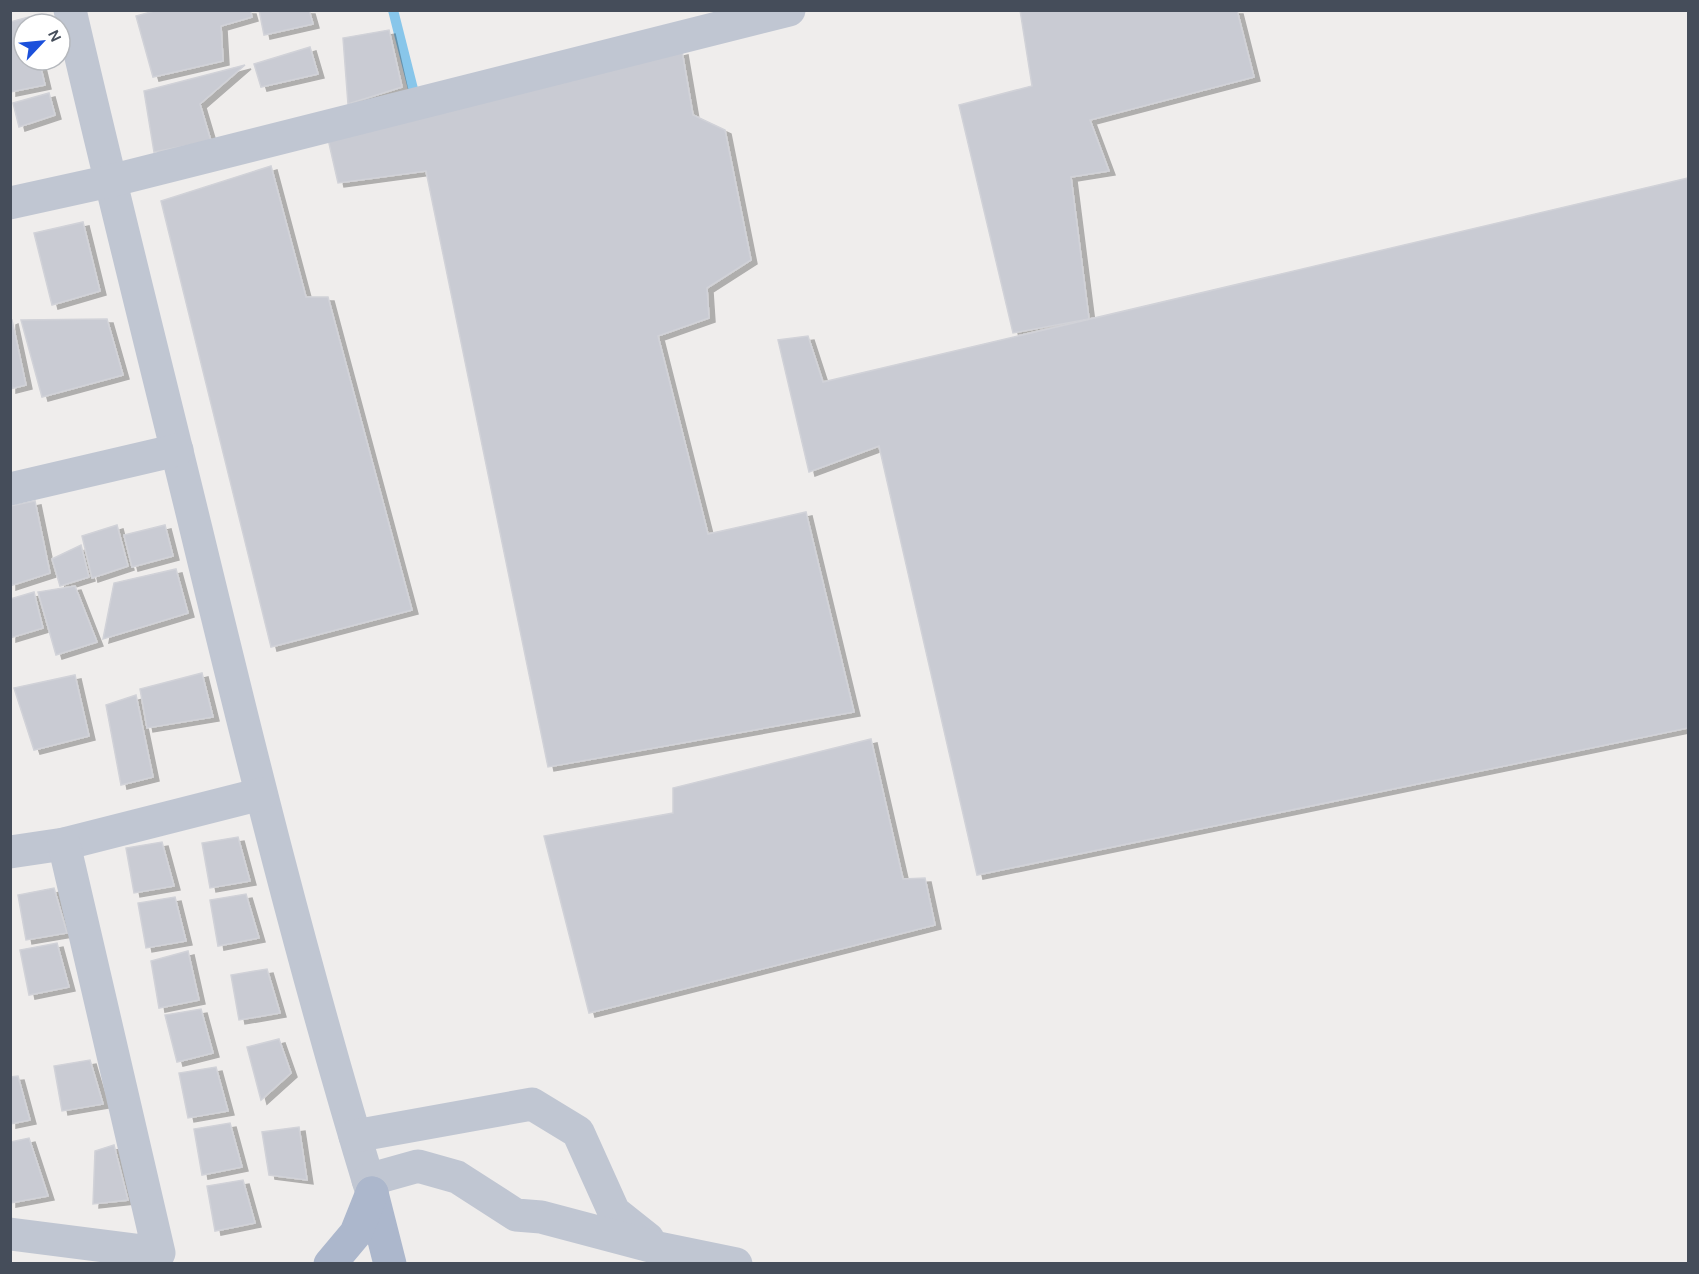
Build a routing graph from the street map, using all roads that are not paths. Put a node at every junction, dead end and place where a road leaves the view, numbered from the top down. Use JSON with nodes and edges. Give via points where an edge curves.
{"nodes":[{"id":1,"x":70,"y":10,"type":"edge"},
{"id":2,"x":789,"y":10,"type":"edge"},
{"id":3,"x":689,"y":23,"type":"edge"},
{"id":4,"x":110,"y":181,"type":"junction"},
{"id":5,"x":10,"y":203,"type":"edge"},
{"id":6,"x":177,"y":450,"type":"junction"},
{"id":7,"x":10,"y":489,"type":"edge"},
{"id":8,"x":261,"y":794,"type":"junction"},
{"id":9,"x":64,"y":844,"type":"junction"},
{"id":10,"x":11,"y":851,"type":"edge"},
{"id":11,"x":355,"y":1137,"type":"junction"},
{"id":12,"x":370,"y":1187,"type":"junction"},
{"id":13,"x":10,"y":1234,"type":"edge"},
{"id":14,"x":658,"y":1248,"type":"junction"},
{"id":15,"x":330,"y":1263,"type":"edge"},
{"id":16,"x":390,"y":1263,"type":"edge"},
{"id":17,"x":736,"y":1263,"type":"edge"}],
"edges":[{"from":1,"to":4,"type":"street"},
{"from":2,"to":3,"type":"street"},
{"from":3,"to":4,"type":"street"},
{"from":4,"to":5,"type":"street"},
{"from":4,"to":6,"type":"street"},
{"from":6,"to":7,"type":"street"},
{"from":6,"to":8,"type":"street"},
{"from":8,"to":9,"type":"street"},
{"from":8,"to":11,"type":"street"},
{"from":9,"to":10,"type":"street"},
{"from":9,"to":13,"type":"street","via":[[159,1253]]},
{"from":11,"to":12,"type":"street"},
{"from":11,"to":14,"type":"street","via":[[532,1104],[578,1132],[614,1212]]},
{"from":12,"to":14,"type":"street","via":[[417,1166],[457,1177],[516,1215],[541,1216]]},
{"from":12,"to":15,"type":"main road","via":[[356,1233]]},
{"from":12,"to":16,"type":"main road"},
{"from":14,"to":17,"type":"street"}]}
